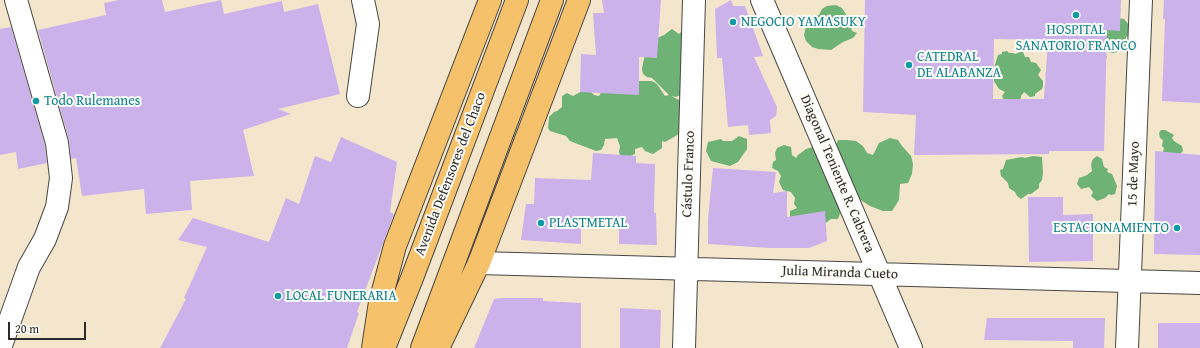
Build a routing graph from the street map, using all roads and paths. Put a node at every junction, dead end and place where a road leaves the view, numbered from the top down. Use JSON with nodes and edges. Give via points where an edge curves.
{"nodes":[{"id":1,"x":16,"y":0,"type":"edge"},
{"id":2,"x":363,"y":0,"type":"edge"},
{"id":3,"x":490,"y":0,"type":"edge"},
{"id":4,"x":517,"y":0,"type":"edge"},
{"id":5,"x":552,"y":0,"type":"edge"},
{"id":6,"x":579,"y":0,"type":"edge"},
{"id":7,"x":694,"y":0,"type":"edge"},
{"id":8,"x":762,"y":0,"type":"edge"},
{"id":9,"x":1141,"y":0,"type":"edge"},
{"id":10,"x":358,"y":96,"type":"dead end"},
{"id":11,"x":479,"y":263,"type":"junction"},
{"id":12,"x":686,"y":269,"type":"junction"},
{"id":13,"x":880,"y":274,"type":"junction"},
{"id":14,"x":1130,"y":281,"type":"junction"},
{"id":15,"x":1200,"y":283,"type":"edge"},
{"id":16,"x":0,"y":348,"type":"edge"},
{"id":17,"x":373,"y":348,"type":"edge"},
{"id":18,"x":384,"y":348,"type":"edge"},
{"id":19,"x":422,"y":348,"type":"edge"},
{"id":20,"x":438,"y":348,"type":"edge"},
{"id":21,"x":684,"y":348,"type":"edge"},
{"id":22,"x":911,"y":348,"type":"edge"},
{"id":23,"x":1127,"y":348,"type":"edge"}],
"edges":[{"from":1,"to":16,"type":"street","via":[[57,144],[61,178],[57,207],[45,239],[29,267]]},
{"from":2,"to":10,"type":"street","via":[[368,24]]},
{"from":3,"to":17,"type":"highway","via":[[395,246],[380,302]]},
{"from":4,"to":18,"type":"highway","name":"Avenida Defensores del Chaco"},
{"from":5,"to":19,"type":"highway"},
{"from":6,"to":11,"type":"highway"},
{"from":7,"to":12,"type":"street","name":"Cástulo Franco"},
{"from":8,"to":13,"type":"street","name":"Diagonal Teniente R. Cabrera"},
{"from":9,"to":14,"type":"street","name":"15 de Mayo"},
{"from":11,"to":12,"type":"street","name":"Julia Miranda Cueto"},
{"from":11,"to":20,"type":"highway"},
{"from":12,"to":13,"type":"street","name":"Julia Miranda Cueto"},
{"from":12,"to":21,"type":"street","name":"Cástulo Franco"},
{"from":13,"to":14,"type":"street","name":"Julia Miranda Cueto"},
{"from":13,"to":22,"type":"street","name":"Diagonal Teniente R. Cabrera"},
{"from":14,"to":15,"type":"street","name":"Julia Miranda Cueto"},
{"from":14,"to":23,"type":"street","name":"15 de Mayo"}]}
